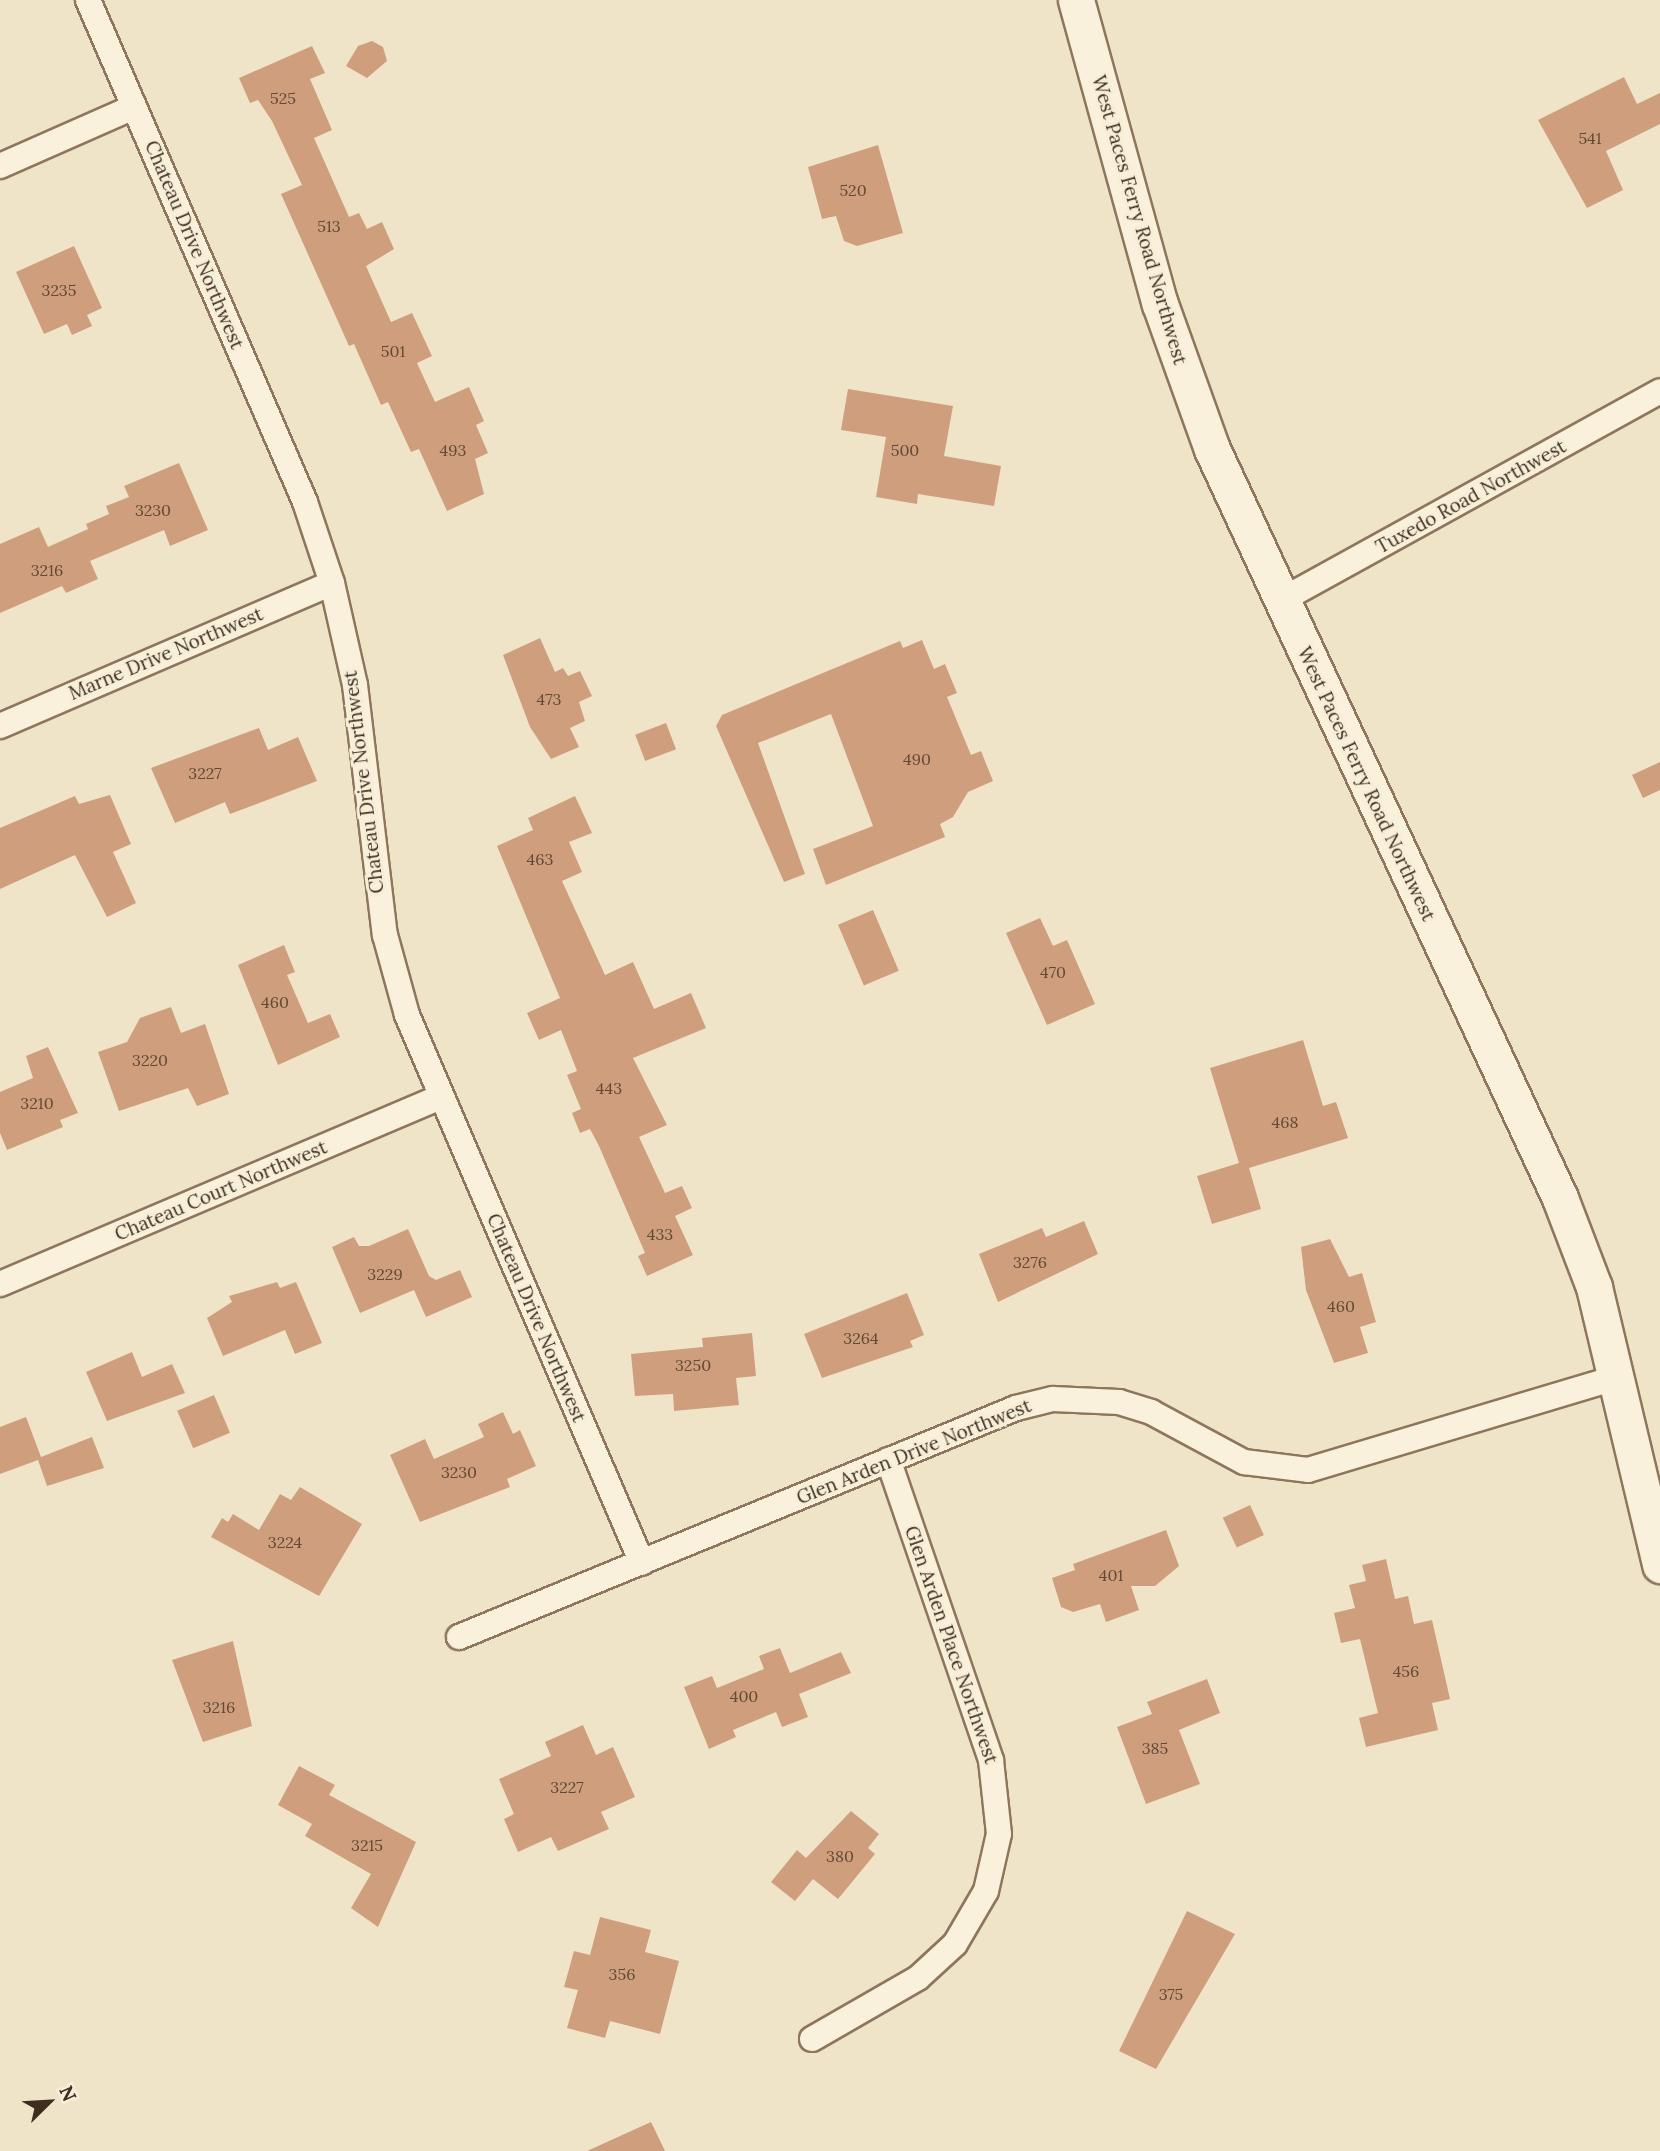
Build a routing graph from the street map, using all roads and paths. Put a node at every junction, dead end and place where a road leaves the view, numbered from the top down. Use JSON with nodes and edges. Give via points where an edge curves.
{"nodes":[{"id":1,"x":88,"y":0,"type":"edge"},
{"id":2,"x":1076,"y":0,"type":"edge"},
{"id":3,"x":134,"y":107,"type":"junction"},
{"id":4,"x":0,"y":166,"type":"edge"},
{"id":5,"x":1660,"y":391,"type":"edge"},
{"id":6,"x":332,"y":583,"type":"junction"},
{"id":7,"x":1280,"y":601,"type":"junction"},
{"id":8,"x":0,"y":726,"type":"edge"},
{"id":9,"x":441,"y":1097,"type":"junction"},
{"id":10,"x":0,"y":1284,"type":"edge"},
{"id":11,"x":1618,"y":1377,"type":"junction"},
{"id":12,"x":888,"y":1460,"type":"junction"},
{"id":13,"x":642,"y":1563,"type":"junction"},
{"id":14,"x":1660,"y":1565,"type":"edge"},
{"id":15,"x":459,"y":1637,"type":"dead end"},
{"id":16,"x":812,"y":2039,"type":"dead end"}],
"edges":[{"from":1,"to":3,"type":"street","name":"Chateau Drive Northwest"},
{"from":2,"to":7,"type":"main road","name":"West Paces Ferry Road Northwest","via":[[1174,346]]},
{"from":3,"to":4,"type":"street"},
{"from":3,"to":6,"type":"street","name":"Chateau Drive Northwest","via":[[305,502]]},
{"from":5,"to":7,"type":"street","name":"Tuxedo Road Northwest"},
{"from":6,"to":8,"type":"street","name":"Marne Drive Northwest"},
{"from":6,"to":9,"type":"street","name":"Chateau Drive Northwest","via":[[355,685],[385,935],[407,1015]]},
{"from":7,"to":11,"type":"main road","name":"West Paces Ferry Road Northwest","via":[[1560,1198]]},
{"from":9,"to":10,"type":"street","name":"Chateau Court Northwest"},
{"from":9,"to":13,"type":"street","name":"Chateau Drive Northwest"},
{"from":11,"to":12,"type":"street","name":"Glen Arden Drive Northwest","via":[[1308,1470],[1244,1462],[1151,1412],[1083,1397],[1016,1408]]},
{"from":11,"to":14,"type":"main road","name":"West Paces Ferry Road Northwest"},
{"from":12,"to":13,"type":"street","name":"Glen Arden Drive Northwest"},
{"from":12,"to":16,"type":"street","name":"Glen Arden Place Northwest","via":[[991,1760],[999,1835],[986,1891],[955,1944],[918,1978]]},
{"from":13,"to":15,"type":"street","name":"Glen Arden Drive Northwest"}]}
